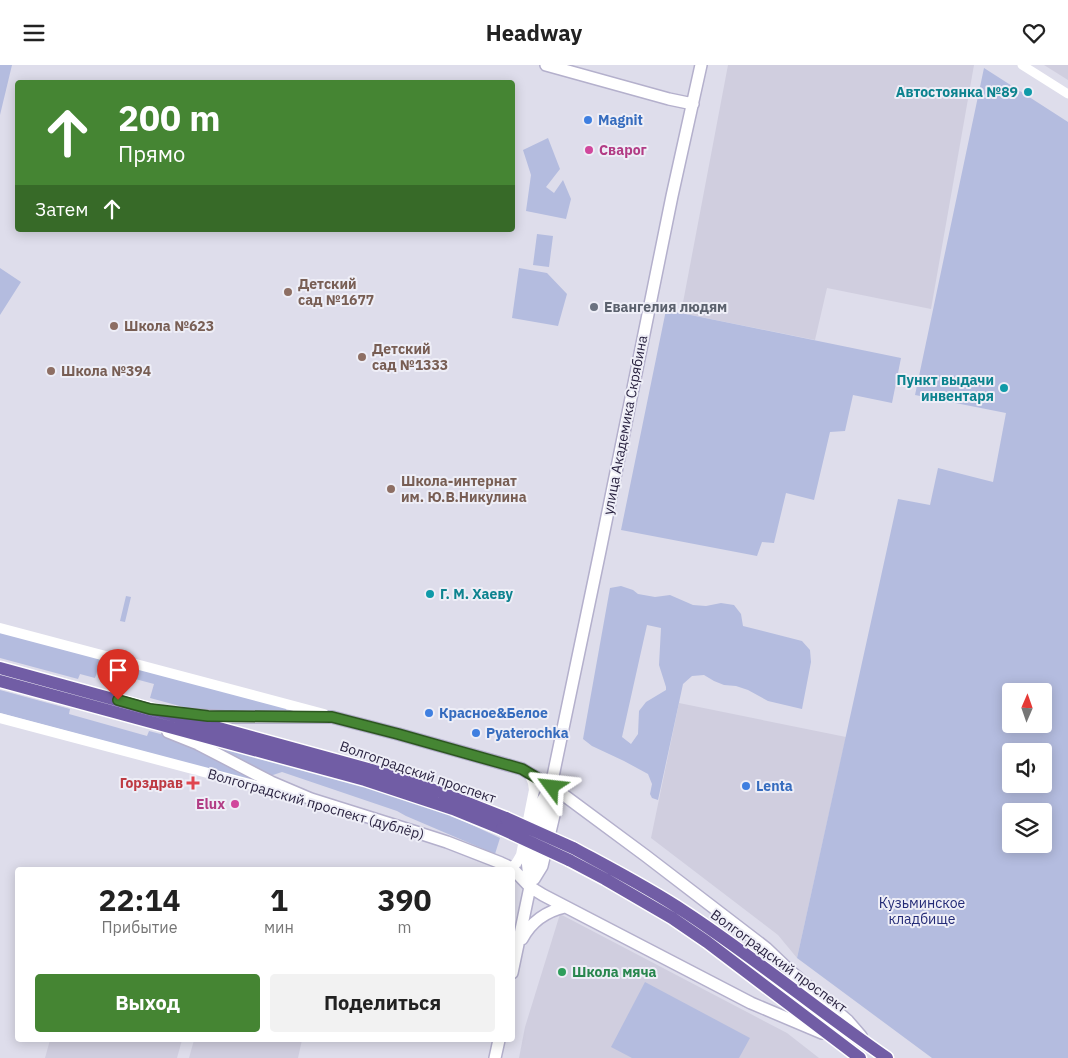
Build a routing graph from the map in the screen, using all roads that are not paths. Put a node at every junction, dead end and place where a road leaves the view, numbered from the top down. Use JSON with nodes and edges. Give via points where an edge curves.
{"nodes":[{"id":1,"x":546,"y":65,"type":"edge"},
{"id":2,"x":701,"y":65,"type":"edge"},
{"id":3,"x":1022,"y":65,"type":"edge"},
{"id":4,"x":1068,"y":94,"type":"edge"},
{"id":5,"x":693,"y":104,"type":"junction"},
{"id":6,"x":0,"y":628,"type":"edge"},
{"id":7,"x":0,"y":668,"type":"edge"},
{"id":8,"x":0,"y":681,"type":"edge"},
{"id":9,"x":150,"y":709,"type":"junction"},
{"id":10,"x":122,"y":714,"type":"junction"},
{"id":11,"x":332,"y":717,"type":"junction"},
{"id":12,"x":0,"y":718,"type":"edge"},
{"id":13,"x":529,"y":773,"type":"junction"},
{"id":14,"x":552,"y":787,"type":"junction"},
{"id":15,"x":311,"y":799,"type":"junction"},
{"id":16,"x":504,"y":823,"type":"junction"},
{"id":17,"x":571,"y":854,"type":"junction"},
{"id":18,"x":510,"y":867,"type":"edge"},
{"id":19,"x":513,"y":867,"type":"edge"},
{"id":20,"x":515,"y":871,"type":"edge"},
{"id":21,"x":530,"y":887,"type":"junction"},
{"id":22,"x":565,"y":907,"type":"junction"},
{"id":23,"x":518,"y":944,"type":"junction"},
{"id":24,"x":515,"y":958,"type":"edge"},
{"id":25,"x":830,"y":1036,"type":"junction"},
{"id":26,"x":499,"y":1042,"type":"edge"},
{"id":27,"x":871,"y":1047,"type":"junction"},
{"id":28,"x":495,"y":1058,"type":"edge"},
{"id":29,"x":860,"y":1058,"type":"edge"},
{"id":30,"x":887,"y":1058,"type":"edge"}],
"edges":[{"from":1,"to":5,"type":"main road"},
{"from":2,"to":5,"type":"main road","name":"улица Академика Скрябина"},
{"from":3,"to":4,"type":"street"},
{"from":5,"to":14,"type":"main road","name":"улица Академика Скрябина"},
{"from":6,"to":11,"type":"street"},
{"from":7,"to":9,"type":"main road","name":"Волгоградский проспект"},
{"from":8,"to":10,"type":"main road","name":"Волгоградский проспект"},
{"from":9,"to":11,"type":"main road","via":[[208,716]]},
{"from":9,"to":16,"type":"main road","name":"Волгоградский проспект","via":[[380,772],[450,795]]},
{"from":10,"to":15,"type":"main road","via":[[198,743],[271,782]]},
{"from":10,"to":16,"type":"main road","name":"Волгоградский проспект","via":[[365,780]]},
{"from":11,"to":13,"type":"main road"},
{"from":12,"to":15,"type":"street","name":"Волгоградский проспект (дублёр)"},
{"from":13,"to":14,"type":"main road"},
{"from":13,"to":19,"type":"street","via":[[534,790],[521,855]]},
{"from":14,"to":21,"type":"main road","name":"улица Академика Скрябина","via":[[555,811],[542,866]]},
{"from":14,"to":21,"type":"main road","name":"улица Академика Скрябина","via":[[539,806],[527,860]]},
{"from":14,"to":27,"type":"main road","via":[[766,948],[848,1021]]},
{"from":15,"to":18,"type":"main road","name":"Волгоградский проспект (дублёр)","via":[[447,842]]},
{"from":16,"to":17,"type":"main road","name":"Волгоградский проспект","bridge":true},
{"from":17,"to":25,"type":"main road","name":"Волгоградский проспект","via":[[605,879],[707,942]]},
{"from":17,"to":27,"type":"main road","name":"Волгоградский проспект","via":[[608,867],[684,911]]},
{"from":20,"to":21,"type":"main road","name":"Волгоградский проспект (дублёр)"},
{"from":21,"to":22,"type":"main road","name":"Волгоградский проспект (дублёр)"},
{"from":21,"to":23,"type":"main road","name":"улица Академика Скрябина"},
{"from":22,"to":23,"type":"main road","via":[[537,920]]},
{"from":22,"to":25,"type":"main road","name":"Волгоградский проспект (дублёр)","via":[[751,1003]]},
{"from":23,"to":24,"type":"main road","name":"улица Академика Скрябина"},
{"from":25,"to":29,"type":"main road","name":"Волгоградский проспект"},
{"from":26,"to":28,"type":"main road"},
{"from":27,"to":30,"type":"main road","name":"Волгоградский проспект"}]}
